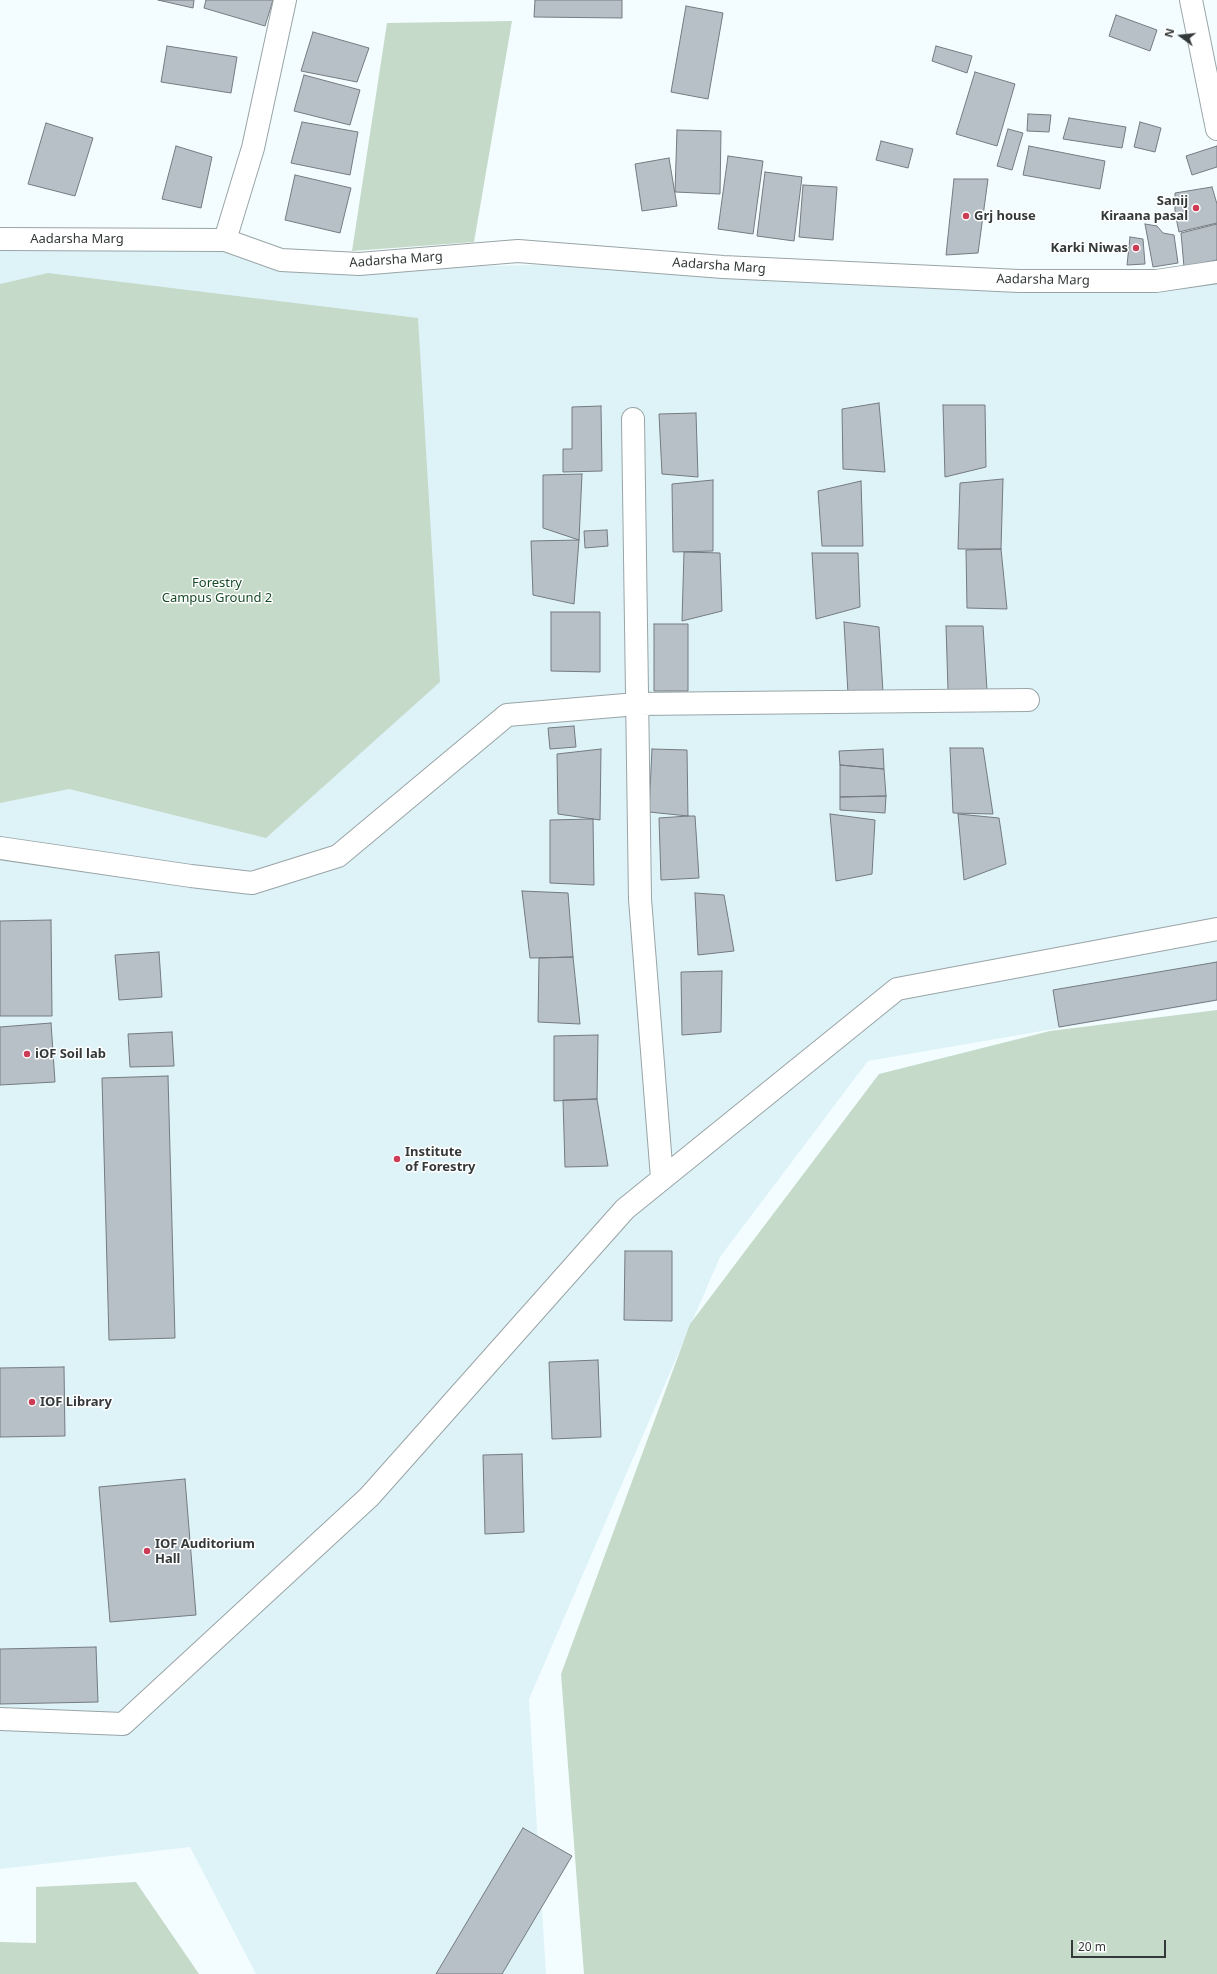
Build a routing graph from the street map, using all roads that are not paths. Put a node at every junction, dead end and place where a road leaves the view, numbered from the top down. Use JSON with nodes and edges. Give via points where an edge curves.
{"nodes":[{"id":1,"x":285,"y":0,"type":"edge"},
{"id":2,"x":1191,"y":0,"type":"edge"},
{"id":3,"x":1217,"y":129,"type":"edge"},
{"id":4,"x":0,"y":239,"type":"edge"},
{"id":5,"x":225,"y":240,"type":"junction"},
{"id":6,"x":1217,"y":272,"type":"edge"},
{"id":7,"x":633,"y":419,"type":"dead end"},
{"id":8,"x":1028,"y":700,"type":"dead end"},
{"id":9,"x":637,"y":704,"type":"junction"},
{"id":10,"x":0,"y":848,"type":"edge"},
{"id":11,"x":1217,"y":929,"type":"edge"},
{"id":12,"x":662,"y":1178,"type":"junction"},
{"id":13,"x":0,"y":1719,"type":"edge"}],
"edges":[{"from":1,"to":5,"type":"main road","via":[[253,148]]},
{"from":2,"to":3,"type":"main road"},
{"from":4,"to":5,"type":"main road","name":"Aadarsha Marg"},
{"from":5,"to":6,"type":"main road","name":"Aadarsha Marg","via":[[281,260],[359,264],[518,251],[723,267],[1019,280],[1156,282]]},
{"from":7,"to":9,"type":"main road"},
{"from":8,"to":9,"type":"main road"},
{"from":9,"to":10,"type":"main road","via":[[507,715],[338,856],[252,883]]},
{"from":9,"to":12,"type":"main road","via":[[640,899]]},
{"from":11,"to":12,"type":"main road","via":[[897,989]]},
{"from":12,"to":13,"type":"main road","via":[[624,1209],[369,1497],[123,1724]]}]}
